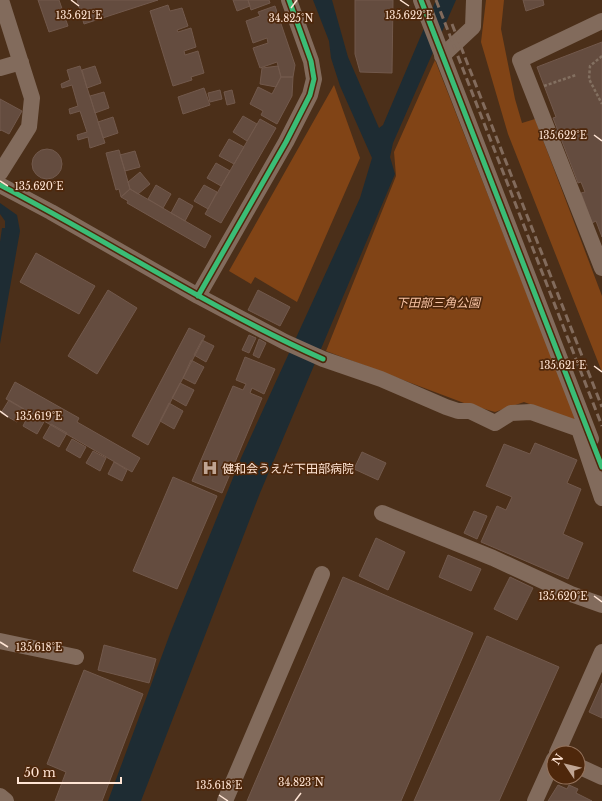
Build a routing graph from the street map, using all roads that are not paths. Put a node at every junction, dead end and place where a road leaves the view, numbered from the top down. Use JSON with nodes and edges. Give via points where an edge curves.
{"nodes":[{"id":1,"x":1,"y":0,"type":"edge"},
{"id":2,"x":289,"y":0,"type":"edge"},
{"id":3,"x":421,"y":0,"type":"edge"},
{"id":4,"x":474,"y":0,"type":"edge"},
{"id":5,"x":602,"y":21,"type":"edge"},
{"id":6,"x":442,"y":56,"type":"junction"},
{"id":7,"x":21,"y":62,"type":"junction"},
{"id":8,"x":0,"y":68,"type":"edge"},
{"id":9,"x":0,"y":174,"type":"edge"},
{"id":10,"x":0,"y":185,"type":"edge"},
{"id":11,"x":602,"y":268,"type":"edge"},
{"id":12,"x":198,"y":296,"type":"junction"},
{"id":13,"x":602,"y":467,"type":"edge"},
{"id":14,"x":602,"y":498,"type":"edge"},
{"id":15,"x":382,"y":513,"type":"dead end"},
{"id":16,"x":322,"y":574,"type":"dead end"},
{"id":17,"x":602,"y":604,"type":"edge"},
{"id":18,"x":0,"y":641,"type":"edge"},
{"id":19,"x":602,"y":652,"type":"edge"},
{"id":20,"x":76,"y":657,"type":"dead end"},
{"id":21,"x":561,"y":745,"type":"edge"},
{"id":22,"x":586,"y":770,"type":"edge"},
{"id":23,"x":546,"y":777,"type":"edge"},
{"id":24,"x":602,"y":777,"type":"edge"},
{"id":25,"x":0,"y":796,"type":"edge"},
{"id":26,"x":6,"y":801,"type":"edge"},
{"id":27,"x":225,"y":801,"type":"edge"},
{"id":28,"x":535,"y":801,"type":"edge"}],
"edges":[{"from":1,"to":7,"type":"street"},
{"from":2,"to":12,"type":"street","via":[[311,61],[314,79],[310,94],[286,142]]},
{"from":3,"to":6,"type":"street"},
{"from":4,"to":6,"type":"street","via":[[473,28]]},
{"from":5,"to":11,"type":"street","via":[[520,60]]},
{"from":6,"to":13,"type":"street"},
{"from":7,"to":8,"type":"street"},
{"from":7,"to":9,"type":"street","via":[[32,98],[29,127]]},
{"from":10,"to":12,"type":"street"},
{"from":12,"to":14,"type":"street","via":[[323,360],[381,379],[452,409],[470,411],[495,424],[511,413],[531,412],[579,429]]},
{"from":15,"to":17,"type":"street","via":[[493,558],[571,594]]},
{"from":16,"to":27,"type":"street"},
{"from":18,"to":20,"type":"street"},
{"from":19,"to":21,"type":"street"},
{"from":22,"to":24,"type":"street"},
{"from":23,"to":28,"type":"street"},
{"from":25,"to":26,"type":"street"}]}
